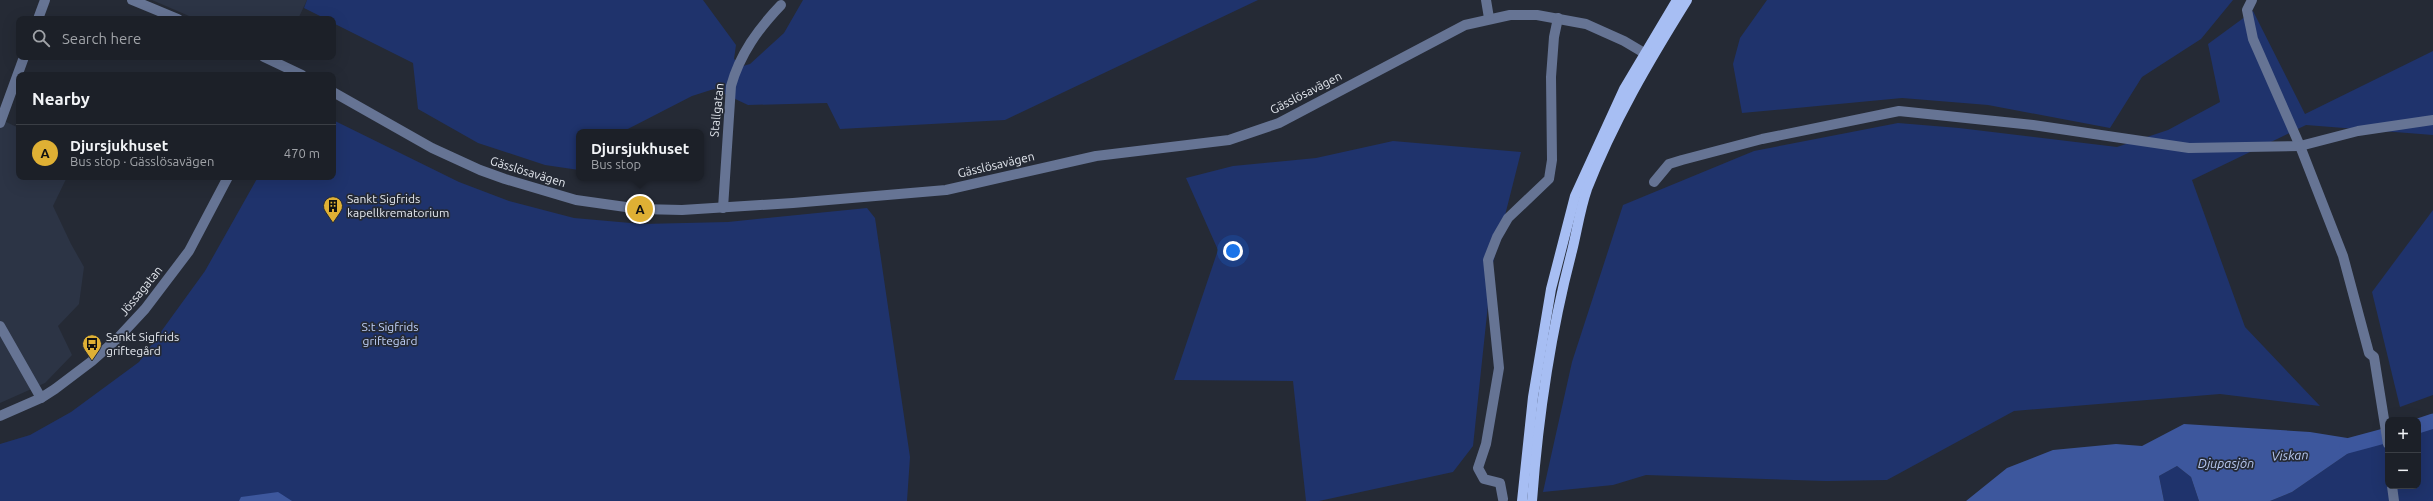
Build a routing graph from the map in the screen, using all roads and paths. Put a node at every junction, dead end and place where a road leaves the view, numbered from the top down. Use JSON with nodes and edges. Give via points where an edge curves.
{"nodes":[{"id":1,"x":45,"y":0,"type":"edge"},
{"id":2,"x":132,"y":0,"type":"edge"},
{"id":3,"x":1486,"y":0,"type":"edge"},
{"id":4,"x":1677,"y":0,"type":"edge"},
{"id":5,"x":1687,"y":0,"type":"edge"},
{"id":6,"x":2252,"y":0,"type":"edge"},
{"id":7,"x":781,"y":5,"type":"dead end"},
{"id":8,"x":39,"y":16,"type":"edge"},
{"id":9,"x":171,"y":16,"type":"edge"},
{"id":10,"x":1489,"y":18,"type":"junction"},
{"id":11,"x":1558,"y":18,"type":"junction"},
{"id":12,"x":1648,"y":55,"type":"junction"},
{"id":13,"x":23,"y":60,"type":"edge"},
{"id":14,"x":268,"y":60,"type":"edge"},
{"id":15,"x":283,"y":71,"type":"edge"},
{"id":16,"x":19,"y":72,"type":"edge"},
{"id":17,"x":16,"y":79,"type":"edge"},
{"id":18,"x":336,"y":94,"type":"edge"},
{"id":19,"x":2433,"y":120,"type":"edge"},
{"id":20,"x":0,"y":123,"type":"edge"},
{"id":21,"x":2300,"y":146,"type":"junction"},
{"id":22,"x":226,"y":180,"type":"edge"},
{"id":23,"x":1654,"y":182,"type":"dead end"},
{"id":24,"x":723,"y":208,"type":"junction"},
{"id":25,"x":0,"y":326,"type":"edge"},
{"id":26,"x":42,"y":398,"type":"junction"},
{"id":27,"x":0,"y":416,"type":"edge"},
{"id":28,"x":2385,"y":424,"type":"edge"},
{"id":29,"x":1528,"y":486,"type":"junction"},
{"id":30,"x":2392,"y":489,"type":"edge"},
{"id":31,"x":1503,"y":499,"type":"dead end"},
{"id":32,"x":1522,"y":501,"type":"edge"},
{"id":33,"x":1532,"y":501,"type":"edge"},
{"id":34,"x":2394,"y":501,"type":"edge"}],
"edges":[{"from":1,"to":8,"type":"street"},
{"from":2,"to":9,"type":"street"},
{"from":3,"to":10,"type":"street"},
{"from":4,"to":12,"type":"main road"},
{"from":5,"to":12,"type":"main road"},
{"from":6,"to":21,"type":"street","via":[[2247,10],[2253,39]]},
{"from":7,"to":24,"type":"street","name":"Stallgatan","via":[[755,36],[736,68],[732,86]]},
{"from":10,"to":11,"type":"street","name":"Gässlösavägen","via":[[1510,15]]},
{"from":10,"to":24,"type":"street","name":"Gässlösavägen","via":[[1458,28],[1279,123],[1240,137],[1096,156],[946,190]]},
{"from":11,"to":12,"type":"street","name":"Gässlösavägen","via":[[1586,24]]},
{"from":11,"to":31,"type":"street","via":[[1551,77],[1552,160],[1549,179],[1508,218],[1488,260],[1499,368],[1486,444],[1478,468],[1484,479],[1500,483]]},
{"from":12,"to":29,"type":"main road","via":[[1586,191],[1563,285]]},
{"from":13,"to":16,"type":"street"},
{"from":14,"to":15,"type":"street"},
{"from":17,"to":20,"type":"street"},
{"from":18,"to":24,"type":"street","name":"Gässlösavägen","via":[[457,160],[547,193],[640,209]]},
{"from":19,"to":21,"type":"street","via":[[2358,131]]},
{"from":21,"to":23,"type":"street","via":[[2189,148],[2033,125],[1899,111],[1762,139],[1682,160],[1669,164]]},
{"from":21,"to":28,"type":"street","via":[[2343,256],[2369,353],[2374,358]]},
{"from":22,"to":26,"type":"street","name":"Jössagatan","via":[[189,251],[145,308],[100,355]]},
{"from":25,"to":26,"type":"street"},
{"from":26,"to":27,"type":"street","name":"Jössagatan"},
{"from":29,"to":32,"type":"main road"},
{"from":29,"to":33,"type":"main road"},
{"from":30,"to":34,"type":"street"}]}
